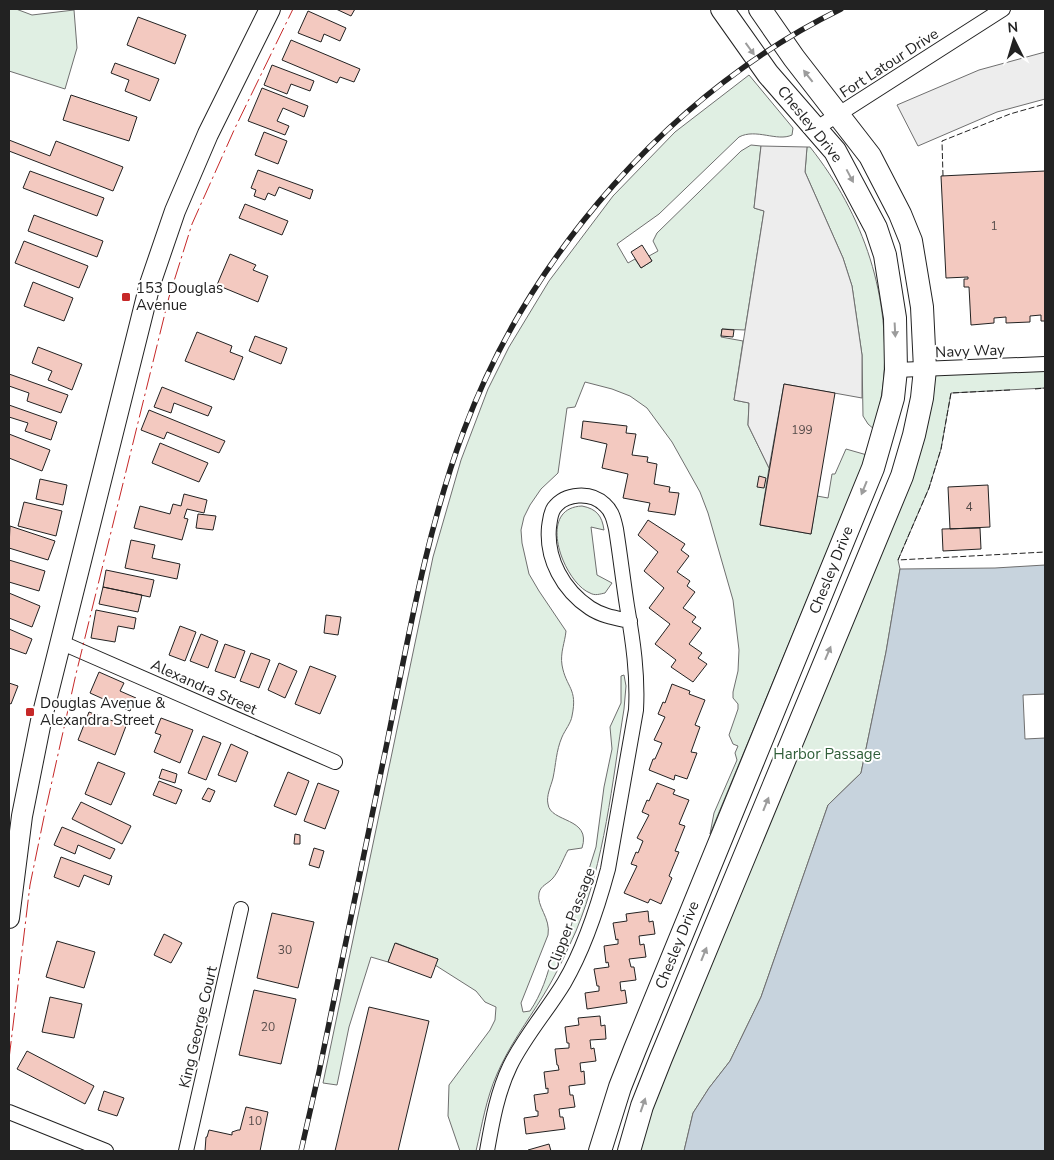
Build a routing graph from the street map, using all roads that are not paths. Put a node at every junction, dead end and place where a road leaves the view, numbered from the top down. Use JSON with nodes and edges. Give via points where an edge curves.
{"nodes":[{"id":1,"x":270,"y":9,"type":"edge"},
{"id":2,"x":722,"y":9,"type":"edge"},
{"id":3,"x":760,"y":9,"type":"edge"},
{"id":4,"x":1003,"y":9,"type":"edge"},
{"id":5,"x":838,"y":114,"type":"junction"},
{"id":6,"x":817,"y":128,"type":"junction"},
{"id":7,"x":1045,"y":364,"type":"edge"},
{"id":8,"x":925,"y":369,"type":"junction"},
{"id":9,"x":896,"y":370,"type":"junction"},
{"id":10,"x":630,"y":621,"type":"junction"},
{"id":11,"x":60,"y":642,"type":"junction"},
{"id":12,"x":335,"y":762,"type":"dead end"},
{"id":13,"x":241,"y":909,"type":"dead end"},
{"id":14,"x":9,"y":918,"type":"edge"},
{"id":15,"x":635,"y":1049,"type":"junction"},
{"id":16,"x":661,"y":1058,"type":"junction"},
{"id":17,"x":9,"y":1112,"type":"edge"},
{"id":18,"x":106,"y":1151,"type":"edge"},
{"id":19,"x":186,"y":1151,"type":"edge"},
{"id":20,"x":486,"y":1151,"type":"edge"},
{"id":21,"x":600,"y":1151,"type":"edge"},
{"id":22,"x":630,"y":1151,"type":"edge"}],
"edges":[{"from":1,"to":11,"type":"street","via":[[208,134],[161,250]]},
{"from":2,"to":6,"type":"main road","name":"Chesley Drive","one_way":true,"via":[[768,74]]},
{"from":5,"to":3,"type":"main road","name":"Chesley Drive","one_way":true},
{"from":4,"to":5,"type":"street","name":"Fort Latour Drive"},
{"from":5,"to":6,"type":"street","name":"Fort Latour Drive"},
{"from":5,"to":8,"type":"main road","name":"Chesley Drive","via":[[880,173],[911,241],[922,307]]},
{"from":6,"to":9,"type":"main road","name":"Chesley Drive","one_way":true,"via":[[836,151],[876,228],[885,255],[895,318]]},
{"from":7,"to":8,"type":"street","name":"Navy Way"},
{"from":8,"to":9,"type":"street","name":"Navy Way"},
{"from":16,"to":8,"type":"main road","name":"Chesley Drive","one_way":true,"via":[[902,476],[922,398]]},
{"from":9,"to":15,"type":"main road","name":"Chesley Drive","one_way":true,"via":[[893,398],[873,468]]},
{"from":10,"to":10,"type":"street","name":"Clipper Passage","via":[[591,609],[567,588],[558,574],[548,532],[553,510],[561,501],[575,496],[590,496],[609,509],[616,528]]},
{"from":10,"to":20,"type":"street","name":"Clipper Passage","via":[[637,674],[636,710],[604,885],[576,960],[510,1067],[494,1112]]},
{"from":11,"to":12,"type":"street","name":"Alexandra Street"},
{"from":11,"to":14,"type":"street","via":[[22,816]]},
{"from":13,"to":19,"type":"street","name":"King George Court"},
{"from":15,"to":16,"type":"main road"},
{"from":15,"to":21,"type":"main road","name":"Chesley Drive"},
{"from":22,"to":16,"type":"main road","name":"Chesley Drive","one_way":true,"via":[[642,1106]]},
{"from":17,"to":18,"type":"street"}]}
